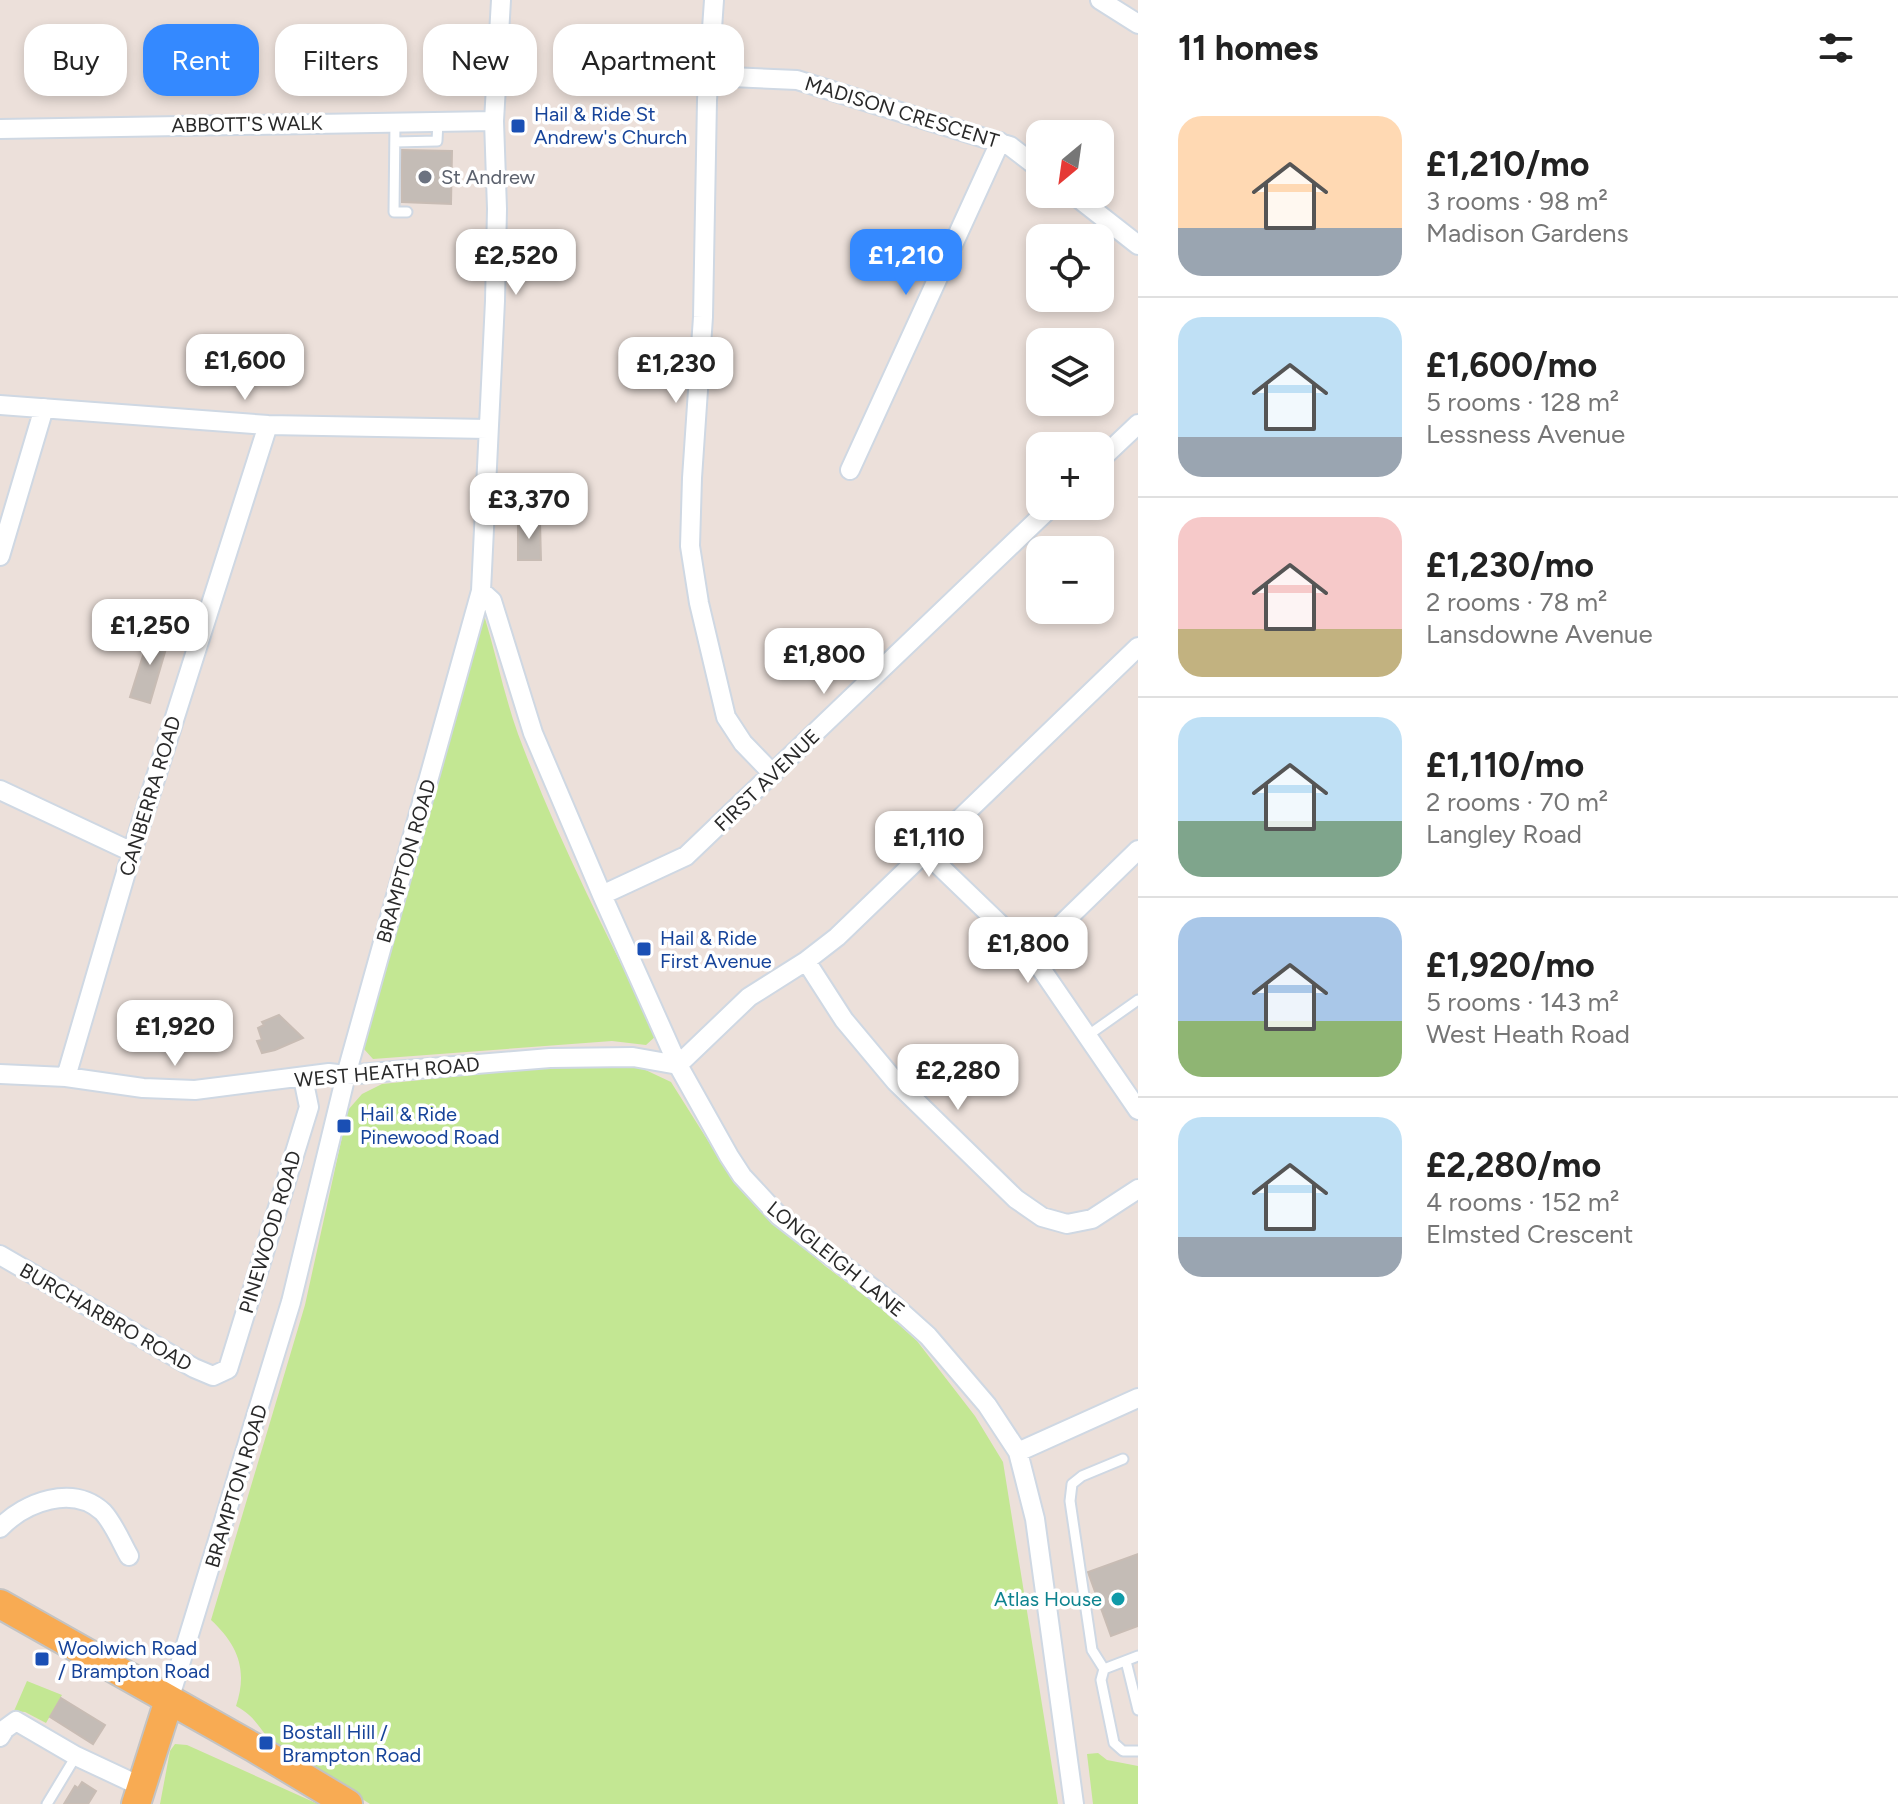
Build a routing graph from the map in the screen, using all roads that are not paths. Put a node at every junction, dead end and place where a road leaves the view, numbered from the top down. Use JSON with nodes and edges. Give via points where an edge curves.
{"nodes":[{"id":1,"x":501,"y":0,"type":"edge"},
{"id":2,"x":714,"y":0,"type":"edge"},
{"id":3,"x":1100,"y":0,"type":"edge"},
{"id":4,"x":712,"y":24,"type":"edge"},
{"id":5,"x":1138,"y":24,"type":"edge"},
{"id":6,"x":744,"y":78,"type":"edge"},
{"id":7,"x":709,"y":96,"type":"edge"},
{"id":8,"x":438,"y":121,"type":"junction"},
{"id":9,"x":494,"y":121,"type":"junction"},
{"id":10,"x":395,"y":122,"type":"junction"},
{"id":11,"x":0,"y":129,"type":"edge"},
{"id":12,"x":395,"y":142,"type":"junction"},
{"id":13,"x":1000,"y":142,"type":"junction"},
{"id":14,"x":1026,"y":158,"type":"edge"},
{"id":15,"x":1091,"y":208,"type":"edge"},
{"id":16,"x":407,"y":212,"type":"dead end"},
{"id":17,"x":1138,"y":245,"type":"edge"},
{"id":18,"x":0,"y":405,"type":"edge"},
{"id":19,"x":44,"y":408,"type":"junction"},
{"id":20,"x":1138,"y":424,"type":"edge"},
{"id":21,"x":268,"y":425,"type":"junction"},
{"id":22,"x":488,"y":429,"type":"junction"},
{"id":23,"x":1114,"y":447,"type":"edge"},
{"id":24,"x":850,"y":470,"type":"dead end"},
{"id":25,"x":1037,"y":520,"type":"edge"},
{"id":26,"x":0,"y":556,"type":"edge"},
{"id":27,"x":481,"y":591,"type":"junction"},
{"id":28,"x":1138,"y":647,"type":"edge"},
{"id":29,"x":773,"y":774,"type":"junction"},
{"id":30,"x":0,"y":790,"type":"edge"},
{"id":31,"x":1138,"y":850,"type":"edge"},
{"id":32,"x":132,"y":852,"type":"junction"},
{"id":33,"x":926,"y":853,"type":"junction"},
{"id":34,"x":602,"y":895,"type":"junction"},
{"id":35,"x":1031,"y":954,"type":"junction"},
{"id":36,"x":806,"y":961,"type":"junction"},
{"id":37,"x":1138,"y":1000,"type":"edge"},
{"id":38,"x":1087,"y":1036,"type":"junction"},
{"id":39,"x":678,"y":1065,"type":"junction"},
{"id":40,"x":0,"y":1074,"type":"edge"},
{"id":41,"x":346,"y":1075,"type":"junction"},
{"id":42,"x":66,"y":1077,"type":"junction"},
{"id":43,"x":303,"y":1078,"type":"junction"},
{"id":44,"x":1138,"y":1110,"type":"edge"},
{"id":45,"x":1138,"y":1189,"type":"edge"},
{"id":46,"x":0,"y":1255,"type":"edge"},
{"id":47,"x":213,"y":1376,"type":"joint"},
{"id":48,"x":1138,"y":1398,"type":"edge"},
{"id":49,"x":1018,"y":1452,"type":"junction"},
{"id":50,"x":1123,"y":1459,"type":"dead end"},
{"id":51,"x":0,"y":1528,"type":"edge"},
{"id":52,"x":129,"y":1556,"type":"dead end"},
{"id":53,"x":0,"y":1604,"type":"edge"},
{"id":54,"x":0,"y":1623,"type":"edge"},
{"id":55,"x":1138,"y":1656,"type":"edge"},
{"id":56,"x":1126,"y":1661,"type":"junction"},
{"id":57,"x":1104,"y":1669,"type":"junction"},
{"id":58,"x":167,"y":1706,"type":"junction"},
{"id":59,"x":1138,"y":1710,"type":"edge"},
{"id":60,"x":0,"y":1737,"type":"edge"},
{"id":61,"x":1138,"y":1751,"type":"edge"},
{"id":62,"x":76,"y":1756,"type":"junction"},
{"id":63,"x":138,"y":1795,"type":"edge"},
{"id":64,"x":47,"y":1804,"type":"edge"},
{"id":65,"x":348,"y":1804,"type":"edge"},
{"id":66,"x":1074,"y":1804,"type":"edge"}],
"edges":[{"from":1,"to":9,"type":"street","name":"BRAMPTON ROAD"},
{"from":2,"to":4,"type":"street"},
{"from":3,"to":5,"type":"street"},
{"from":6,"to":13,"type":"street","name":"MADISON CRESCENT","via":[[797,80]]},
{"from":7,"to":29,"type":"street","via":[[690,546],[726,717]]},
{"from":8,"to":9,"type":"street","name":"ABBOTT'S WALK"},
{"from":8,"to":10,"type":"street","name":"ABBOTT'S WALK"},
{"from":8,"to":12,"type":"lane","via":[[437,141]]},
{"from":9,"to":22,"type":"street","name":"BRAMPTON ROAD","via":[[497,209]]},
{"from":10,"to":11,"type":"street","name":"ABBOTT'S WALK"},
{"from":10,"to":12,"type":"lane"},
{"from":12,"to":16,"type":"lane","via":[[394,212]]},
{"from":13,"to":14,"type":"street","name":"MADISON CRESCENT"},
{"from":13,"to":24,"type":"street"},
{"from":15,"to":17,"type":"street"},
{"from":18,"to":19,"type":"street"},
{"from":19,"to":21,"type":"street"},
{"from":19,"to":26,"type":"street"},
{"from":20,"to":23,"type":"street"},
{"from":21,"to":22,"type":"street"},
{"from":21,"to":32,"type":"street","name":"CANBERRA ROAD"},
{"from":22,"to":27,"type":"street","name":"BRAMPTON ROAD"},
{"from":25,"to":29,"type":"street","name":"FIRST AVENUE"},
{"from":27,"to":34,"type":"street","name":"LONGLEIGH LANE","via":[[492,601],[533,733]]},
{"from":27,"to":41,"type":"street","name":"BRAMPTON ROAD"},
{"from":28,"to":33,"type":"street"},
{"from":29,"to":34,"type":"street","name":"FIRST AVENUE","via":[[686,856]]},
{"from":30,"to":32,"type":"street"},
{"from":31,"to":35,"type":"street"},
{"from":32,"to":42,"type":"street","name":"CANBERRA ROAD"},
{"from":33,"to":35,"type":"street"},
{"from":33,"to":36,"type":"street"},
{"from":34,"to":39,"type":"street","name":"LONGLEIGH LANE"},
{"from":35,"to":38,"type":"street"},
{"from":36,"to":39,"type":"street","via":[[749,997]]},
{"from":36,"to":45,"type":"street","via":[[844,1020],[895,1081],[1016,1199],[1042,1217],[1067,1224],[1092,1219]]},
{"from":37,"to":38,"type":"lane"},
{"from":38,"to":44,"type":"street"},
{"from":39,"to":41,"type":"street","name":"WEST HEATH ROAD","via":[[633,1057],[550,1058]]},
{"from":39,"to":49,"type":"street","name":"LONGLEIGH LANE","via":[[729,1156],[760,1197],[928,1336],[987,1405]]},
{"from":40,"to":42,"type":"street","name":"WEST HEATH ROAD"},
{"from":41,"to":43,"type":"street","name":"WEST HEATH ROAD"},
{"from":41,"to":58,"type":"street","name":"BRAMPTON ROAD","via":[[291,1302]]},
{"from":42,"to":43,"type":"street","name":"WEST HEATH ROAD","via":[[195,1090]]},
{"from":43,"to":47,"type":"street","name":"PINEWOOD ROAD","via":[[309,1107],[228,1369]]},
{"from":46,"to":47,"type":"street","name":"BURCHARBRO ROAD"},
{"from":48,"to":49,"type":"street"},
{"from":49,"to":66,"type":"street","name":"LONGLEIGH LANE","via":[[1035,1519]]},
{"from":50,"to":57,"type":"lane","via":[[1082,1476],[1072,1484],[1070,1501],[1092,1650]]},
{"from":51,"to":52,"type":"street","via":[[33,1505],[78,1499],[102,1512]]},
{"from":53,"to":58,"type":"main road"},
{"from":54,"to":58,"type":"main road"},
{"from":55,"to":56,"type":"lane"},
{"from":56,"to":57,"type":"lane"},
{"from":56,"to":59,"type":"lane"},
{"from":57,"to":61,"type":"lane","via":[[1101,1680],[1114,1743],[1123,1751]]},
{"from":58,"to":63,"type":"main road"},
{"from":58,"to":65,"type":"main road","via":[[247,1755],[275,1761]]},
{"from":60,"to":62,"type":"street","via":[[16,1721]]},
{"from":62,"to":63,"type":"street"},
{"from":62,"to":64,"type":"lane"}]}
